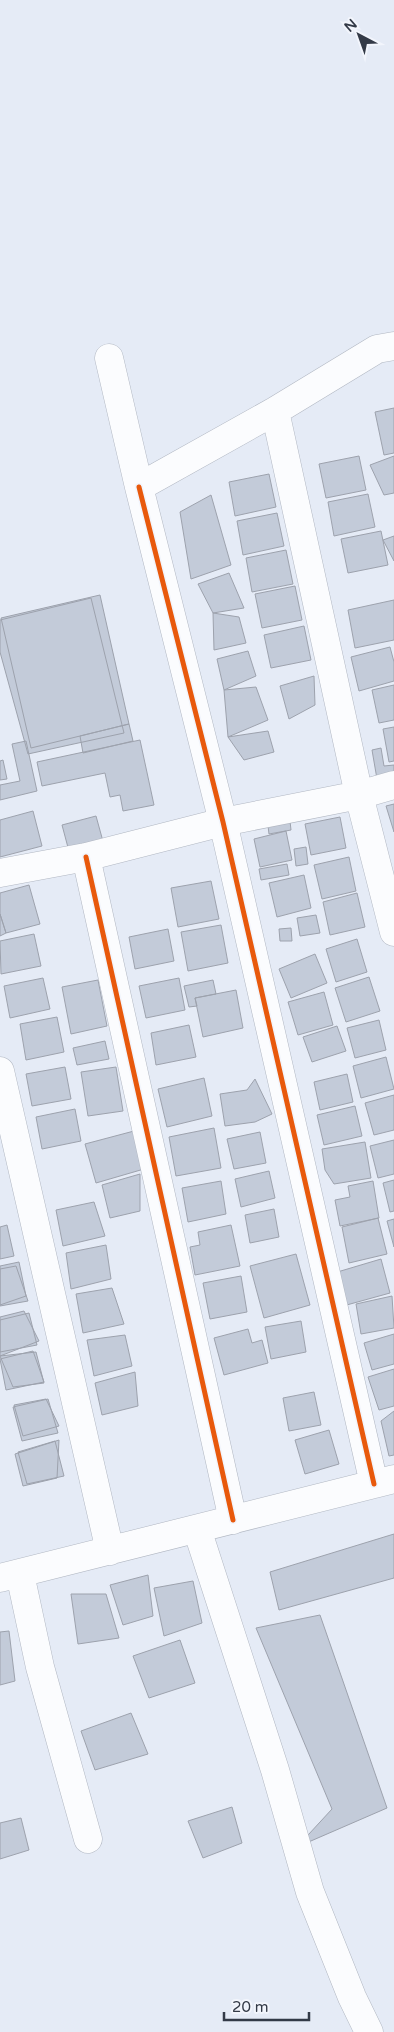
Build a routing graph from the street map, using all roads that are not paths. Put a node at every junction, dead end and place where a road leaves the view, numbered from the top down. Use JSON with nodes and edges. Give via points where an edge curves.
{"nodes":[{"id":1,"x":394,"y":346,"type":"edge"},
{"id":2,"x":109,"y":358,"type":"dead end"},
{"id":3,"x":274,"y":411,"type":"junction"},
{"id":4,"x":139,"y":487,"type":"junction"},
{"id":5,"x":394,"y":785,"type":"edge"},
{"id":6,"x":358,"y":795,"type":"junction"},
{"id":7,"x":223,"y":822,"type":"junction"},
{"id":8,"x":86,"y":857,"type":"junction"},
{"id":9,"x":0,"y":873,"type":"edge"},
{"id":10,"x":394,"y":932,"type":"edge"},
{"id":11,"x":0,"y":1071,"type":"edge"},
{"id":12,"x":384,"y":1482,"type":"edge"},
{"id":13,"x":233,"y":1520,"type":"junction"},
{"id":14,"x":197,"y":1529,"type":"junction"},
{"id":15,"x":110,"y":1551,"type":"junction"},
{"id":16,"x":10,"y":1576,"type":"edge"},
{"id":17,"x":88,"y":1838,"type":"dead end"},
{"id":18,"x":369,"y":2032,"type":"edge"}],
"edges":[{"from":1,"to":3,"type":"street","via":[[377,348]]},
{"from":2,"to":4,"type":"street"},
{"from":3,"to":4,"type":"street"},
{"from":3,"to":6,"type":"street"},
{"from":4,"to":7,"type":"street"},
{"from":5,"to":6,"type":"street"},
{"from":6,"to":7,"type":"street"},
{"from":6,"to":10,"type":"street"},
{"from":7,"to":8,"type":"street"},
{"from":7,"to":12,"type":"street"},
{"from":8,"to":9,"type":"street"},
{"from":8,"to":13,"type":"street"},
{"from":11,"to":15,"type":"street"},
{"from":12,"to":13,"type":"street"},
{"from":13,"to":14,"type":"street"},
{"from":14,"to":15,"type":"street"},
{"from":14,"to":18,"type":"street","via":[[275,1770],[310,1892]]},
{"from":15,"to":16,"type":"street"},
{"from":16,"to":17,"type":"street","via":[[40,1667]]}]}
